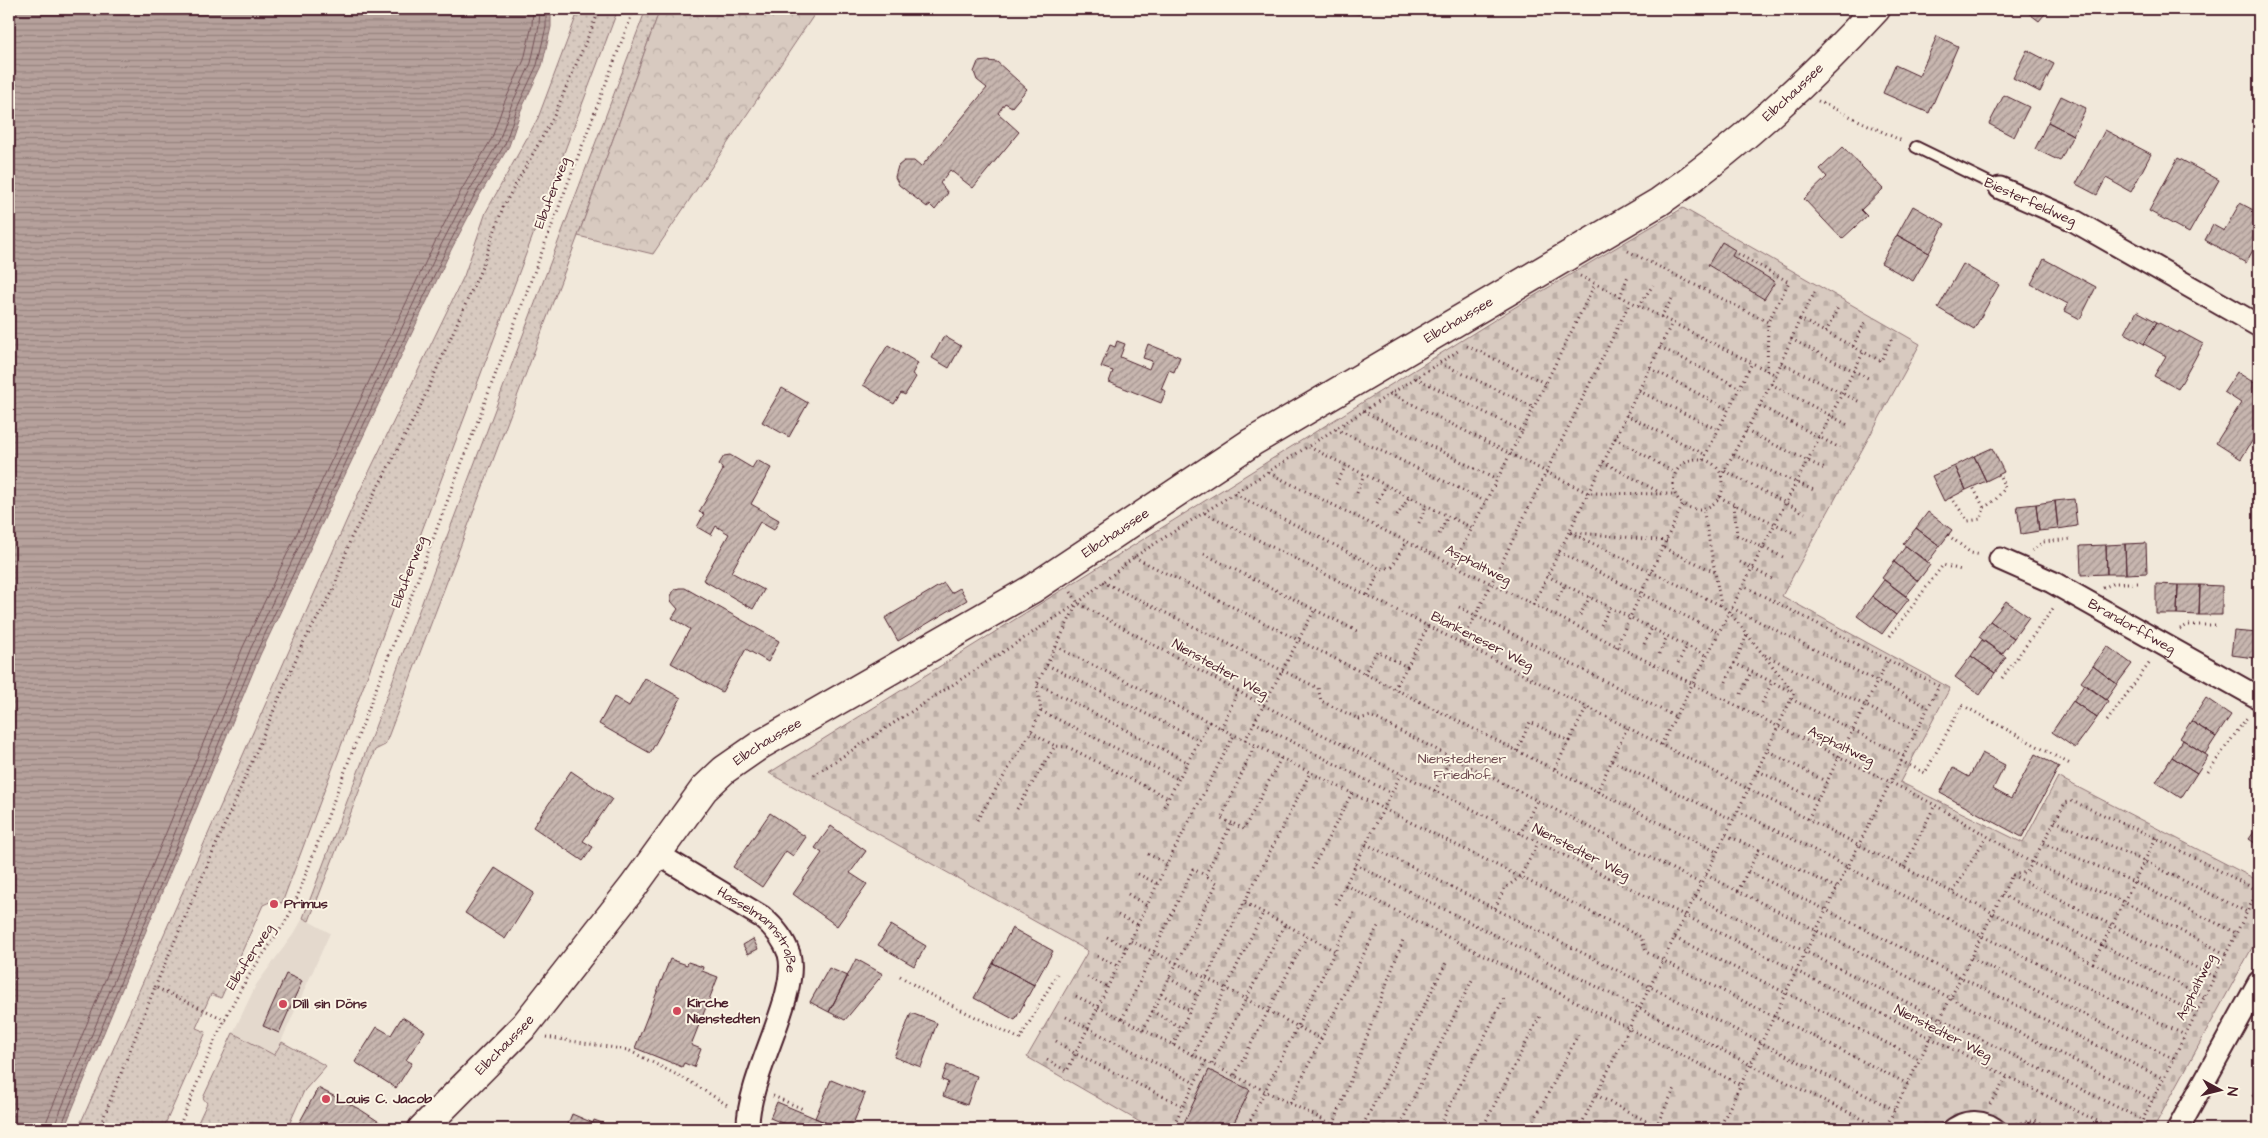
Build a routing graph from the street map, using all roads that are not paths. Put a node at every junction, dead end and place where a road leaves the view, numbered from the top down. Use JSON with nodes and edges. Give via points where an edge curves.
{"nodes":[{"id":1,"x":1876,"y":9,"type":"edge"},
{"id":2,"x":1916,"y":147,"type":"road end"},
{"id":3,"x":2000,"y":188,"type":"joint"},
{"id":4,"x":2259,"y":326,"type":"edge"},
{"id":5,"x":2000,"y":559,"type":"road end"},
{"id":6,"x":2255,"y":706,"type":"edge"},
{"id":7,"x":656,"y":853,"type":"junction"},
{"id":8,"x":2259,"y":982,"type":"edge"},
{"id":9,"x":748,"y":1120,"type":"edge"},
{"id":10,"x":2003,"y":1128,"type":"edge"},
{"id":11,"x":422,"y":1129,"type":"edge"},
{"id":12,"x":1946,"y":1129,"type":"edge"},
{"id":13,"x":2178,"y":1129,"type":"edge"}],
"edges":[{"from":1,"to":7,"type":"main road","name":"Elbchaussee","via":[[1796,90],[1692,178],[1644,212],[1252,442],[1032,589],[760,745],[724,770],[704,789]]},
{"from":2,"to":3,"type":"lane","name":"Biesterfeldweg"},
{"from":3,"to":4,"type":"street","name":"Biesterfeldweg","via":[[2071,219]]},
{"from":5,"to":6,"type":"street","name":"Brandorffweg","via":[[2066,590]]},
{"from":7,"to":9,"type":"street","name":"Hasselmannstraße","via":[[762,917],[776,931],[789,955],[790,973],[785,996]]},
{"from":7,"to":11,"type":"main road","name":"Elbchaussee","via":[[525,1025]]},
{"from":8,"to":13,"type":"street"},
{"from":10,"to":12,"type":"lane","via":[[1982,1117],[1970,1117],[1958,1120]]}]}
